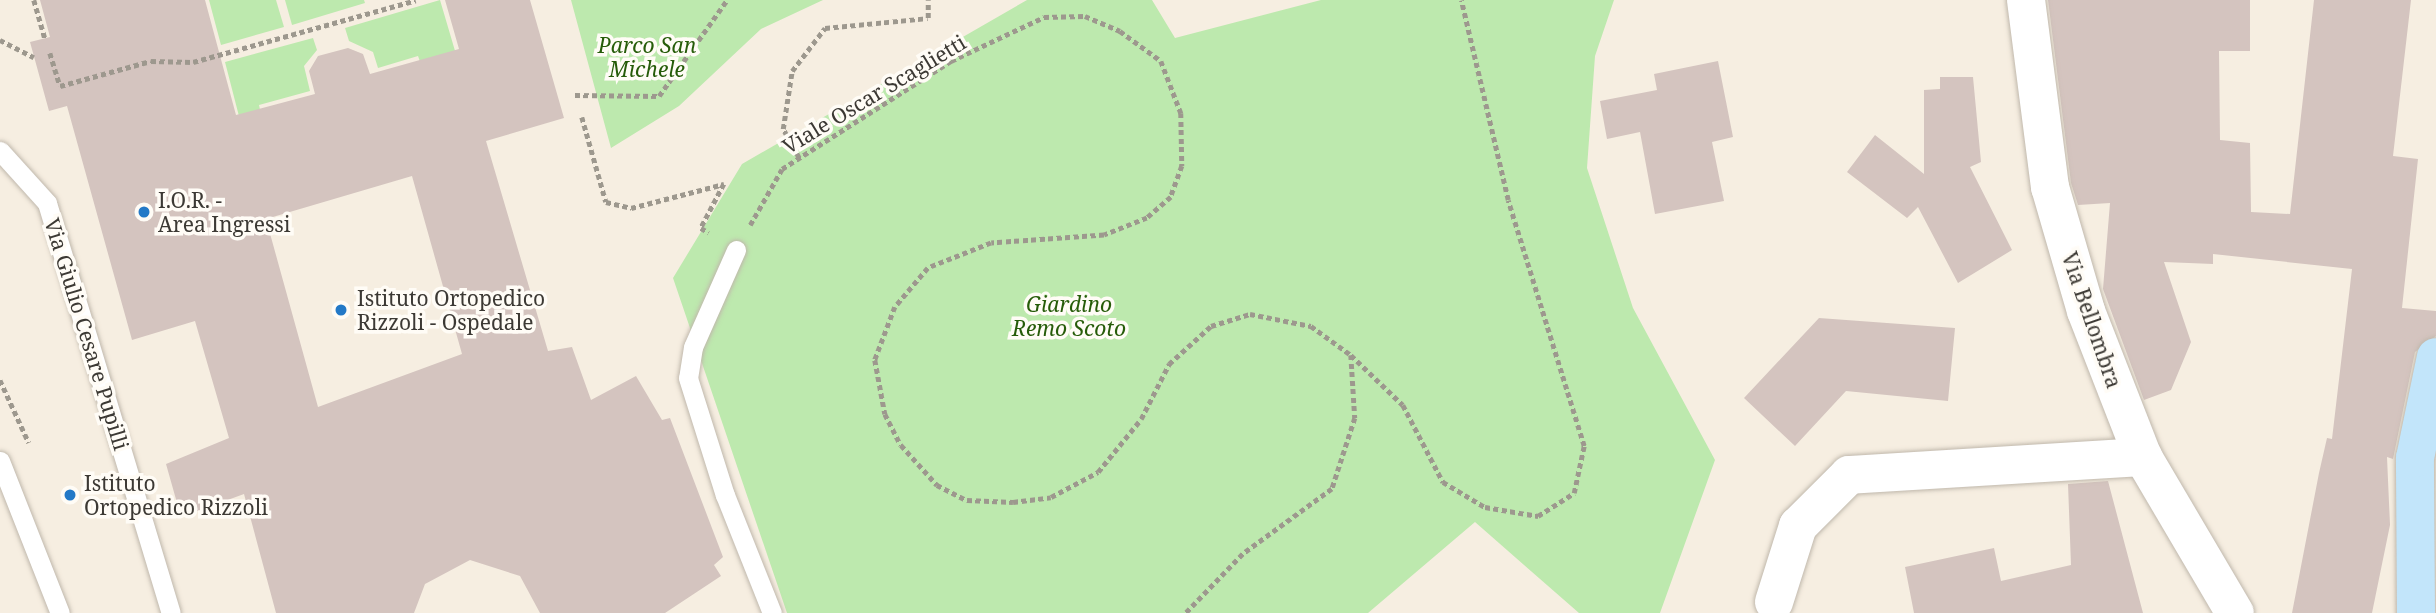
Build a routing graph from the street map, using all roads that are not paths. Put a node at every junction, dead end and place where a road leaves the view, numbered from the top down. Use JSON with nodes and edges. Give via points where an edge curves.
{"nodes":[{"id":1,"x":2026,"y":0,"type":"edge"},
{"id":2,"x":0,"y":150,"type":"edge"},
{"id":3,"x":736,"y":250,"type":"road end"},
{"id":4,"x":2436,"y":357,"type":"edge"},
{"id":5,"x":2143,"y":457,"type":"junction"},
{"id":6,"x":0,"y":461,"type":"edge"},
{"id":7,"x":1774,"y":602,"type":"dead end"},
{"id":8,"x":60,"y":613,"type":"edge"},
{"id":9,"x":172,"y":613,"type":"edge"},
{"id":10,"x":772,"y":613,"type":"edge"},
{"id":11,"x":2235,"y":613,"type":"edge"},
{"id":12,"x":2416,"y":613,"type":"edge"}],
"edges":[{"from":1,"to":5,"type":"street","name":"Via Bellombra","via":[[2050,187],[2086,311]]},
{"from":2,"to":9,"type":"lane","name":"Via Giulio Cesare Pupilli","via":[[47,202]]},
{"from":3,"to":10,"type":"lane","via":[[693,347],[688,378],[725,495]]},
{"from":4,"to":12,"type":"main road","via":[[2415,458]]},
{"from":5,"to":7,"type":"street","via":[[1849,475],[1798,526]]},
{"from":5,"to":11,"type":"street","name":"Via Bellombra"},
{"from":6,"to":8,"type":"lane"}]}
